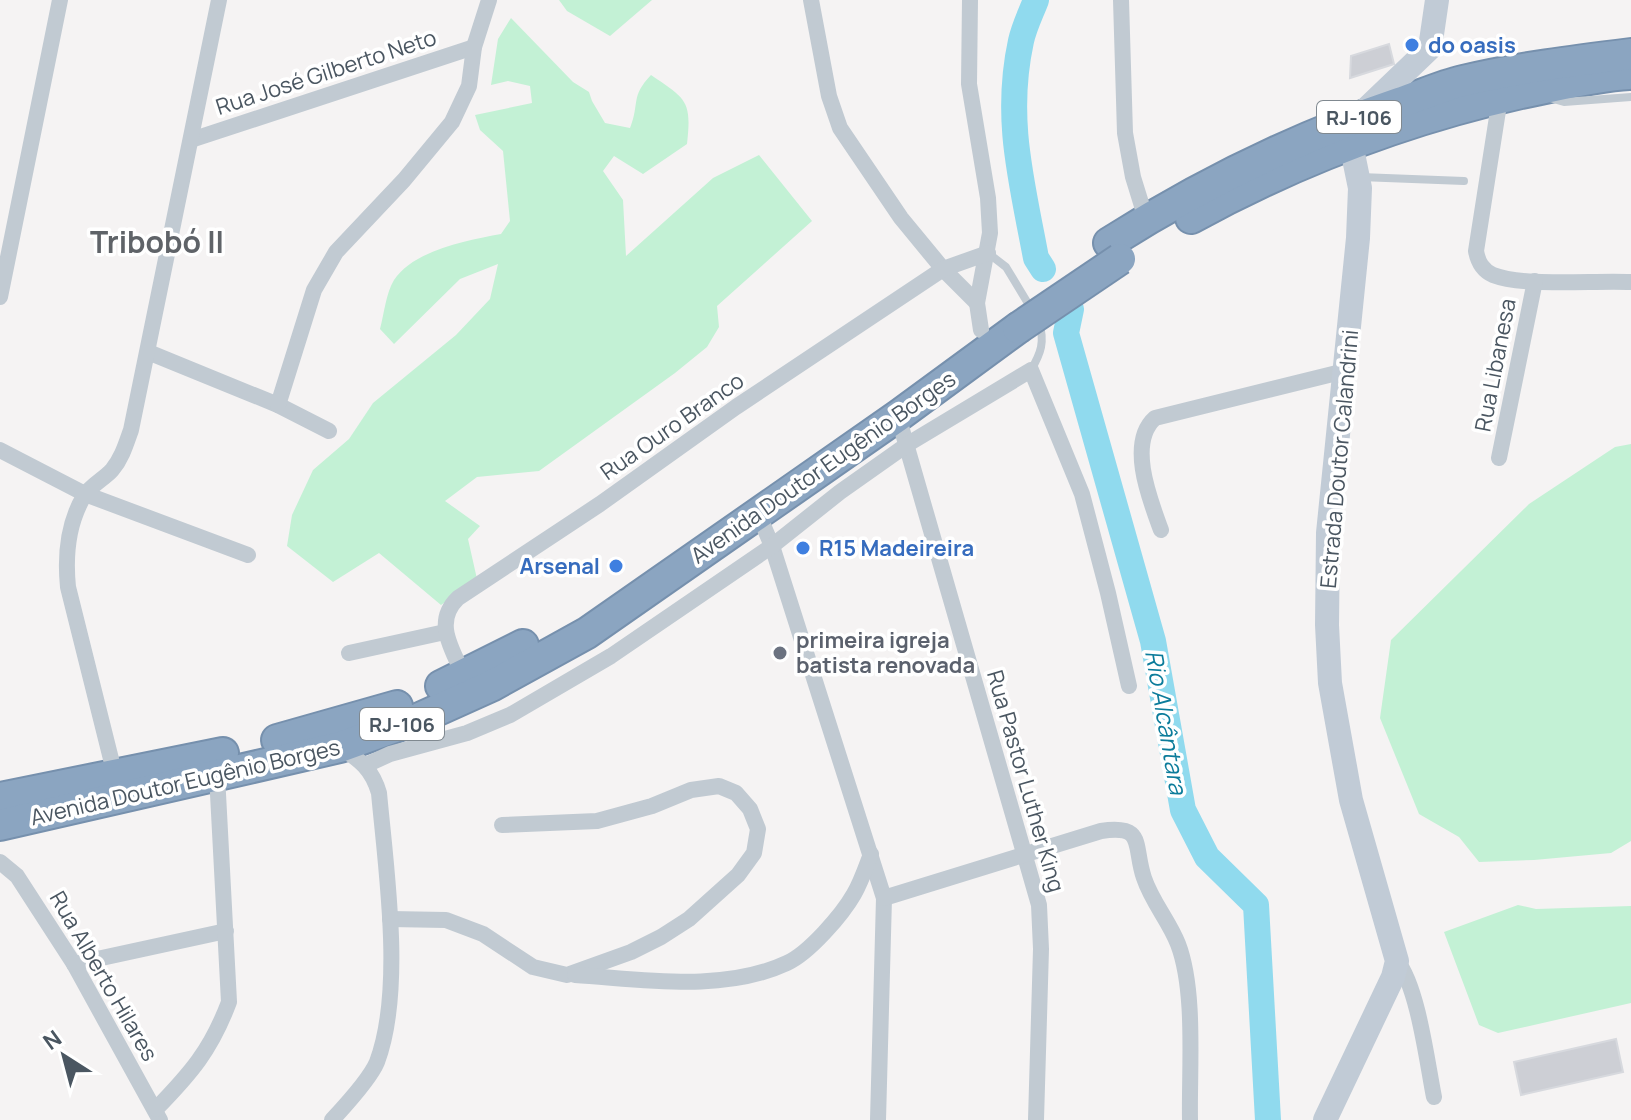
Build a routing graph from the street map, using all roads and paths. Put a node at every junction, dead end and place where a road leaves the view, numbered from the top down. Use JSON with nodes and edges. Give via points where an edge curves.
{"nodes":[{"id":1,"x":60,"y":0,"type":"edge"},
{"id":2,"x":219,"y":0,"type":"edge"},
{"id":3,"x":489,"y":0,"type":"edge"},
{"id":4,"x":811,"y":0,"type":"edge"},
{"id":5,"x":970,"y":0,"type":"edge"},
{"id":6,"x":1121,"y":0,"type":"edge"},
{"id":7,"x":1437,"y":0,"type":"edge"},
{"id":8,"x":474,"y":47,"type":"junction"},
{"id":9,"x":1430,"y":48,"type":"junction"},
{"id":10,"x":1631,"y":54,"type":"edge"},
{"id":11,"x":1631,"y":74,"type":"edge"},
{"id":12,"x":1460,"y":82,"type":"junction"},
{"id":13,"x":1530,"y":91,"type":"junction"},
{"id":14,"x":1631,"y":97,"type":"edge"},
{"id":15,"x":1500,"y":98,"type":"junction"},
{"id":16,"x":1354,"y":130,"type":"junction"},
{"id":17,"x":191,"y":140,"type":"junction"},
{"id":18,"x":1359,"y":177,"type":"junction"},
{"id":19,"x":1464,"y":181,"type":"dead end"},
{"id":20,"x":1146,"y":219,"type":"junction"},
{"id":21,"x":1114,"y":251,"type":"junction"},
{"id":22,"x":988,"y":253,"type":"junction"},
{"id":23,"x":943,"y":269,"type":"junction"},
{"id":24,"x":1535,"y":281,"type":"junction"},
{"id":25,"x":1631,"y":282,"type":"edge"},
{"id":26,"x":0,"y":297,"type":"edge"},
{"id":27,"x":979,"y":317,"type":"junction"},
{"id":28,"x":1013,"y":320,"type":"junction"},
{"id":29,"x":148,"y":352,"type":"junction"},
{"id":30,"x":1031,"y":370,"type":"junction"},
{"id":31,"x":1345,"y":371,"type":"junction"},
{"id":32,"x":278,"y":405,"type":"junction"},
{"id":33,"x":903,"y":430,"type":"junction"},
{"id":34,"x":329,"y":431,"type":"dead end"},
{"id":35,"x":0,"y":450,"type":"edge"},
{"id":36,"x":1499,"y":458,"type":"dead end"},
{"id":37,"x":85,"y":494,"type":"junction"},
{"id":38,"x":758,"y":513,"type":"junction"},
{"id":39,"x":1161,"y":530,"type":"dead end"},
{"id":40,"x":772,"y":546,"type":"junction"},
{"id":41,"x":248,"y":555,"type":"dead end"},
{"id":42,"x":445,"y":632,"type":"junction"},
{"id":43,"x":587,"y":633,"type":"junction"},
{"id":44,"x":349,"y":653,"type":"dead end"},
{"id":45,"x":611,"y":656,"type":"junction"},
{"id":46,"x":464,"y":676,"type":"junction"},
{"id":47,"x":1129,"y":686,"type":"dead end"},
{"id":48,"x":340,"y":747,"type":"junction"},
{"id":49,"x":366,"y":765,"type":"junction"},
{"id":50,"x":115,"y":775,"type":"junction"},
{"id":51,"x":217,"y":775,"type":"junction"},
{"id":52,"x":0,"y":798,"type":"edge"},
{"id":53,"x":0,"y":825,"type":"edge"},
{"id":54,"x":502,"y":825,"type":"dead end"},
{"id":55,"x":871,"y":854,"type":"junction"},
{"id":56,"x":1025,"y":855,"type":"junction"},
{"id":57,"x":0,"y":862,"type":"edge"},
{"id":58,"x":884,"y":898,"type":"junction"},
{"id":59,"x":390,"y":919,"type":"junction"},
{"id":60,"x":226,"y":931,"type":"junction"},
{"id":61,"x":1397,"y":961,"type":"junction"},
{"id":62,"x":74,"y":964,"type":"junction"},
{"id":63,"x":567,"y":975,"type":"junction"},
{"id":64,"x":1434,"y":1097,"type":"dead end"},
{"id":65,"x":158,"y":1115,"type":"edge"},
{"id":66,"x":332,"y":1120,"type":"edge"},
{"id":67,"x":878,"y":1120,"type":"edge"},
{"id":68,"x":1036,"y":1120,"type":"edge"},
{"id":69,"x":1190,"y":1120,"type":"edge"},
{"id":70,"x":1325,"y":1120,"type":"edge"}],
"edges":[{"from":1,"to":26,"type":"street"},
{"from":2,"to":17,"type":"street"},
{"from":3,"to":8,"type":"street"},
{"from":4,"to":23,"type":"street","via":[[840,128]]},
{"from":5,"to":22,"type":"street","via":[[969,84],[988,198]]},
{"from":6,"to":20,"type":"street","via":[[1125,133]]},
{"from":7,"to":9,"type":"street"},
{"from":8,"to":17,"type":"street","name":"Rua José Gilberto Neto"},
{"from":8,"to":32,"type":"street","via":[[469,86],[452,122],[336,252],[314,290]]},
{"from":9,"to":12,"type":"street"},
{"from":9,"to":16,"type":"street"},
{"from":10,"to":12,"type":"highway","name":"Avenida Doutor Eugênio Borges","number":"RJ-106"},
{"from":11,"to":13,"type":"highway","name":"Avenida Doutor Eugênio Borges","number":"RJ-106"},
{"from":12,"to":16,"type":"highway","name":"Avenida Doutor Eugênio Borges","number":"RJ-106"},
{"from":13,"to":14,"type":"lane","via":[[1564,102]]},
{"from":13,"to":15,"type":"highway","name":"Avenida Doutor Eugênio Borges","number":"RJ-106"},
{"from":15,"to":16,"type":"highway","name":"Avenida Doutor Eugênio Borges","number":"RJ-106"},
{"from":15,"to":24,"type":"street","via":[[1476,251],[1479,263],[1494,275]]},
{"from":16,"to":18,"type":"street","name":"Estrada Doutor Calandrini"},
{"from":16,"to":20,"type":"highway","name":"Avenida Doutor Eugênio Borges","number":"RJ-106","via":[[1225,177]]},
{"from":16,"to":21,"type":"highway","name":"Avenida Doutor Eugênio Borges","number":"RJ-106","via":[[1213,206]]},
{"from":17,"to":29,"type":"street"},
{"from":18,"to":19,"type":"lane"},
{"from":18,"to":31,"type":"street","name":"Estrada Doutor Calandrini"},
{"from":20,"to":21,"type":"highway","name":"Avenida Doutor Eugênio Borges","number":"RJ-106"},
{"from":21,"to":28,"type":"highway","name":"Avenida Doutor Eugênio Borges","number":"RJ-106"},
{"from":22,"to":23,"type":"street","name":"Rua Ouro Branco"},
{"from":22,"to":27,"type":"street"},
{"from":22,"to":30,"type":"lane","via":[[1006,267],[1040,323],[1041,354]]},
{"from":23,"to":27,"type":"street"},
{"from":23,"to":42,"type":"street","name":"Rua Ouro Branco","via":[[458,598],[445,616]]},
{"from":24,"to":25,"type":"street"},
{"from":24,"to":36,"type":"street","name":"Rua Libanesa"},
{"from":27,"to":28,"type":"highway","name":"Avenida Doutor Eugênio Borges","number":"RJ-106"},
{"from":27,"to":46,"type":"highway","name":"Avenida Doutor Eugênio Borges","number":"RJ-106","via":[[853,427],[566,622]]},
{"from":28,"to":33,"type":"highway","name":"Avenida Doutor Eugênio Borges","number":"RJ-106"},
{"from":29,"to":32,"type":"street"},
{"from":29,"to":37,"type":"street","via":[[121,458]]},
{"from":30,"to":33,"type":"street"},
{"from":30,"to":47,"type":"street","via":[[1082,494]]},
{"from":31,"to":39,"type":"street","via":[[1155,418],[1141,449]]},
{"from":31,"to":61,"type":"street","name":"Estrada Doutor Calandrini","via":[[1328,533],[1330,683],[1351,800]]},
{"from":32,"to":34,"type":"street"},
{"from":33,"to":38,"type":"highway","name":"Avenida Doutor Eugênio Borges","number":"RJ-106"},
{"from":33,"to":40,"type":"street","via":[[840,492]]},
{"from":33,"to":56,"type":"street","name":"Rua Pastor Luther King"},
{"from":35,"to":37,"type":"street"},
{"from":37,"to":41,"type":"street"},
{"from":37,"to":50,"type":"street","via":[[66,558],[68,587]]},
{"from":38,"to":40,"type":"street"},
{"from":38,"to":43,"type":"highway","name":"Avenida Doutor Eugênio Borges","number":"RJ-106"},
{"from":40,"to":45,"type":"street"},
{"from":40,"to":55,"type":"street"},
{"from":42,"to":44,"type":"street"},
{"from":42,"to":46,"type":"street"},
{"from":43,"to":45,"type":"street"},
{"from":43,"to":48,"type":"highway","name":"Avenida Doutor Eugênio Borges","number":"RJ-106","via":[[491,686]]},
{"from":45,"to":49,"type":"street","via":[[510,715]]},
{"from":46,"to":50,"type":"highway","name":"Avenida Doutor Eugênio Borges","number":"RJ-106","via":[[396,706],[310,732]]},
{"from":48,"to":49,"type":"street"},
{"from":48,"to":51,"type":"highway","name":"Avenida Doutor Eugênio Borges","number":"RJ-106"},
{"from":49,"to":59,"type":"street","via":[[379,793]]},
{"from":50,"to":52,"type":"highway","name":"Avenida Doutor Eugênio Borges","number":"RJ-106"},
{"from":51,"to":53,"type":"highway","name":"Avenida Doutor Eugênio Borges","number":"RJ-106"},
{"from":51,"to":60,"type":"street"},
{"from":54,"to":63,"type":"street","via":[[597,821],[719,786],[736,793],[750,809],[758,829],[754,853],[710,901],[661,937]]},
{"from":55,"to":58,"type":"street"},
{"from":55,"to":63,"type":"street","via":[[854,894],[813,944],[788,963],[714,980]]},
{"from":56,"to":58,"type":"street"},
{"from":56,"to":68,"type":"street","name":"Rua Pastor Luther King","via":[[1039,905],[1041,949]]},
{"from":56,"to":69,"type":"street","via":[[1101,831],[1121,828],[1133,834],[1145,880],[1184,966]]},
{"from":57,"to":62,"type":"street","name":"Rua Alberto Hilares","via":[[17,876]]},
{"from":58,"to":67,"type":"street"},
{"from":59,"to":63,"type":"street","via":[[446,920],[483,934],[533,967]]},
{"from":59,"to":66,"type":"street","via":[[389,1017],[376,1065]]},
{"from":60,"to":62,"type":"street"},
{"from":60,"to":65,"type":"street","via":[[229,1002],[216,1037]]},
{"from":61,"to":64,"type":"street","name":"Estrada Doutor Calandrini","via":[[1410,988]]},
{"from":61,"to":70,"type":"street"},
{"from":62,"to":65,"type":"street","name":"Rua Alberto Hilares"}]}
